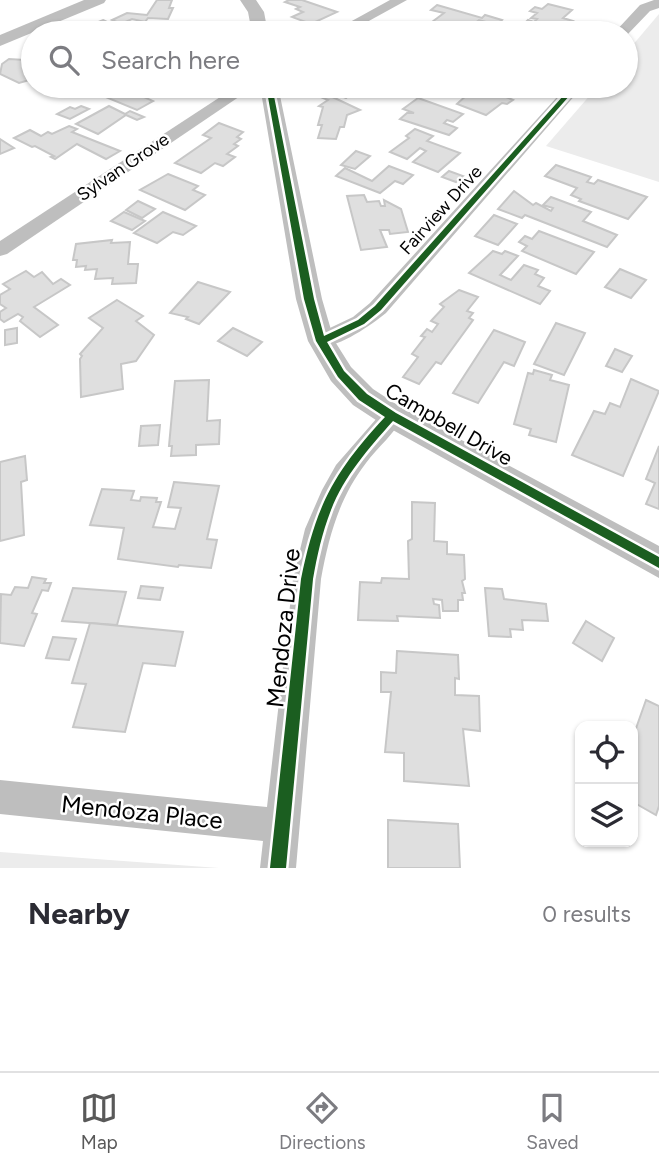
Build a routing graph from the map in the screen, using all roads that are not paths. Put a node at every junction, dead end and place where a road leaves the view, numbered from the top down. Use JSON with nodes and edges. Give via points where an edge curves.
{"nodes":[{"id":1,"x":98,"y":0,"type":"edge"},
{"id":2,"x":248,"y":0,"type":"edge"},
{"id":3,"x":400,"y":0,"type":"edge"},
{"id":4,"x":659,"y":3,"type":"edge"},
{"id":5,"x":48,"y":21,"type":"edge"},
{"id":6,"x":258,"y":21,"type":"edge"},
{"id":7,"x":360,"y":21,"type":"edge"},
{"id":8,"x":633,"y":21,"type":"edge"},
{"id":9,"x":21,"y":32,"type":"edge"},
{"id":10,"x":0,"y":41,"type":"edge"},
{"id":11,"x":229,"y":98,"type":"edge"},
{"id":12,"x":271,"y":98,"type":"edge"},
{"id":13,"x":564,"y":98,"type":"edge"},
{"id":14,"x":0,"y":250,"type":"edge"},
{"id":15,"x":321,"y":341,"type":"junction"},
{"id":16,"x":392,"y":416,"type":"junction"},
{"id":17,"x":659,"y":563,"type":"edge"},
{"id":18,"x":0,"y":797,"type":"edge"},
{"id":19,"x":283,"y":827,"type":"junction"},
{"id":20,"x":278,"y":868,"type":"edge"}],
"edges":[{"from":1,"to":5,"type":"street"},
{"from":2,"to":6,"type":"street"},
{"from":3,"to":7,"type":"street"},
{"from":4,"to":8,"type":"street","via":[[645,8]]},
{"from":9,"to":10,"type":"street"},
{"from":11,"to":14,"type":"street","name":"Sylvan Grove"},
{"from":12,"to":15,"type":"street","name":"Campbell Drive"},
{"from":13,"to":15,"type":"street","name":"Fairview Drive","via":[[378,308],[361,322]]},
{"from":15,"to":16,"type":"street","name":"Campbell Drive","via":[[334,365],[363,397]]},
{"from":16,"to":17,"type":"street","name":"Campbell Drive"},
{"from":16,"to":19,"type":"street","name":"Mendoza Drive","via":[[337,481],[315,533]]},
{"from":18,"to":19,"type":"street","name":"Mendoza Place"},
{"from":19,"to":20,"type":"street","name":"Mendoza Drive"}]}
